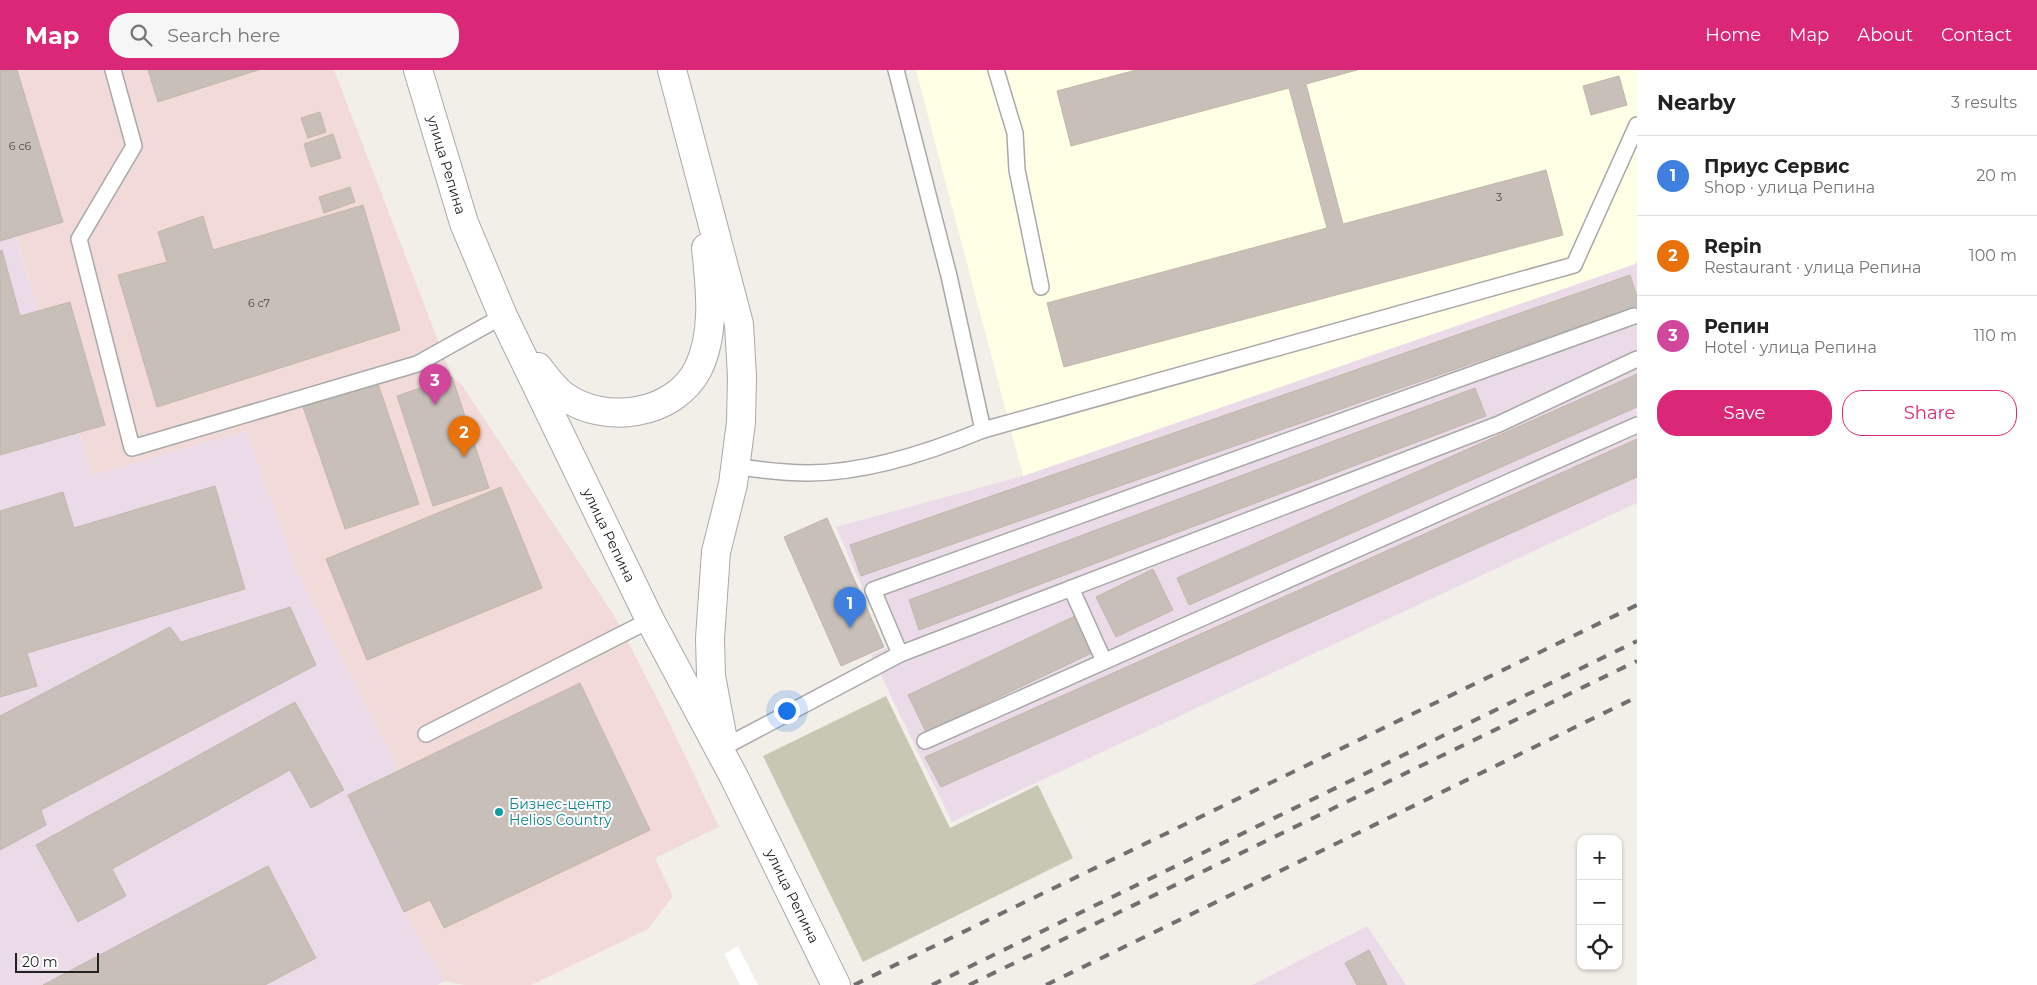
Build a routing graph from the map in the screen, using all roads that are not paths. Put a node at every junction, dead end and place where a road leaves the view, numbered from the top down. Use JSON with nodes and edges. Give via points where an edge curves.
{"nodes":[{"id":1,"x":113,"y":70,"type":"edge"},
{"id":2,"x":418,"y":70,"type":"edge"},
{"id":3,"x":672,"y":70,"type":"edge"},
{"id":4,"x":896,"y":70,"type":"edge"},
{"id":5,"x":996,"y":70,"type":"edge"},
{"id":6,"x":1637,"y":125,"type":"edge"},
{"id":7,"x":700,"y":169,"type":"junction"},
{"id":8,"x":1041,"y":287,"type":"dead end"},
{"id":9,"x":1634,"y":316,"type":"dead end"},
{"id":10,"x":507,"y":323,"type":"junction"},
{"id":11,"x":1637,"y":359,"type":"edge"},
{"id":12,"x":1637,"y":425,"type":"edge"},
{"id":13,"x":983,"y":430,"type":"junction"},
{"id":14,"x":735,"y":466,"type":"junction"},
{"id":15,"x":1072,"y":588,"type":"junction"},
{"id":16,"x":650,"y":620,"type":"junction"},
{"id":17,"x":900,"y":654,"type":"junction"},
{"id":18,"x":1104,"y":661,"type":"junction"},
{"id":19,"x":426,"y":734,"type":"dead end"},
{"id":20,"x":925,"y":741,"type":"dead end"},
{"id":21,"x":724,"y":747,"type":"junction"},
{"id":22,"x":734,"y":777,"type":"junction"},
{"id":23,"x":836,"y":985,"type":"edge"}],
"edges":[{"from":1,"to":10,"type":"lane","via":[[134,146],[79,239],[132,448],[417,364]]},
{"from":2,"to":10,"type":"street","name":"улица Репина","via":[[464,223]]},
{"from":3,"to":7,"type":"street"},
{"from":4,"to":13,"type":"lane","via":[[949,276]]},
{"from":5,"to":8,"type":"lane","via":[[1015,133],[1017,170]]},
{"from":6,"to":13,"type":"lane","via":[[1574,264]]},
{"from":7,"to":10,"type":"street","via":[[711,309],[706,344],[698,369],[667,401],[640,411],[612,413],[584,407],[563,395],[541,371]]},
{"from":7,"to":14,"type":"street","via":[[739,324],[741,422]]},
{"from":9,"to":17,"type":"lane","via":[[873,590]]},
{"from":10,"to":16,"type":"street","name":"улица Репина"},
{"from":11,"to":15,"type":"lane","via":[[1499,424]]},
{"from":12,"to":18,"type":"lane"},
{"from":13,"to":14,"type":"lane","via":[[938,449],[862,467],[809,473]]},
{"from":14,"to":21,"type":"street","via":[[716,552],[710,638],[711,676]]},
{"from":15,"to":17,"type":"lane"},
{"from":15,"to":18,"type":"lane"},
{"from":16,"to":19,"type":"lane"},
{"from":16,"to":22,"type":"street","name":"улица Репина"},
{"from":17,"to":21,"type":"lane"},
{"from":18,"to":20,"type":"lane"},
{"from":21,"to":22,"type":"street"},
{"from":22,"to":23,"type":"street","name":"улица Репина"}]}
